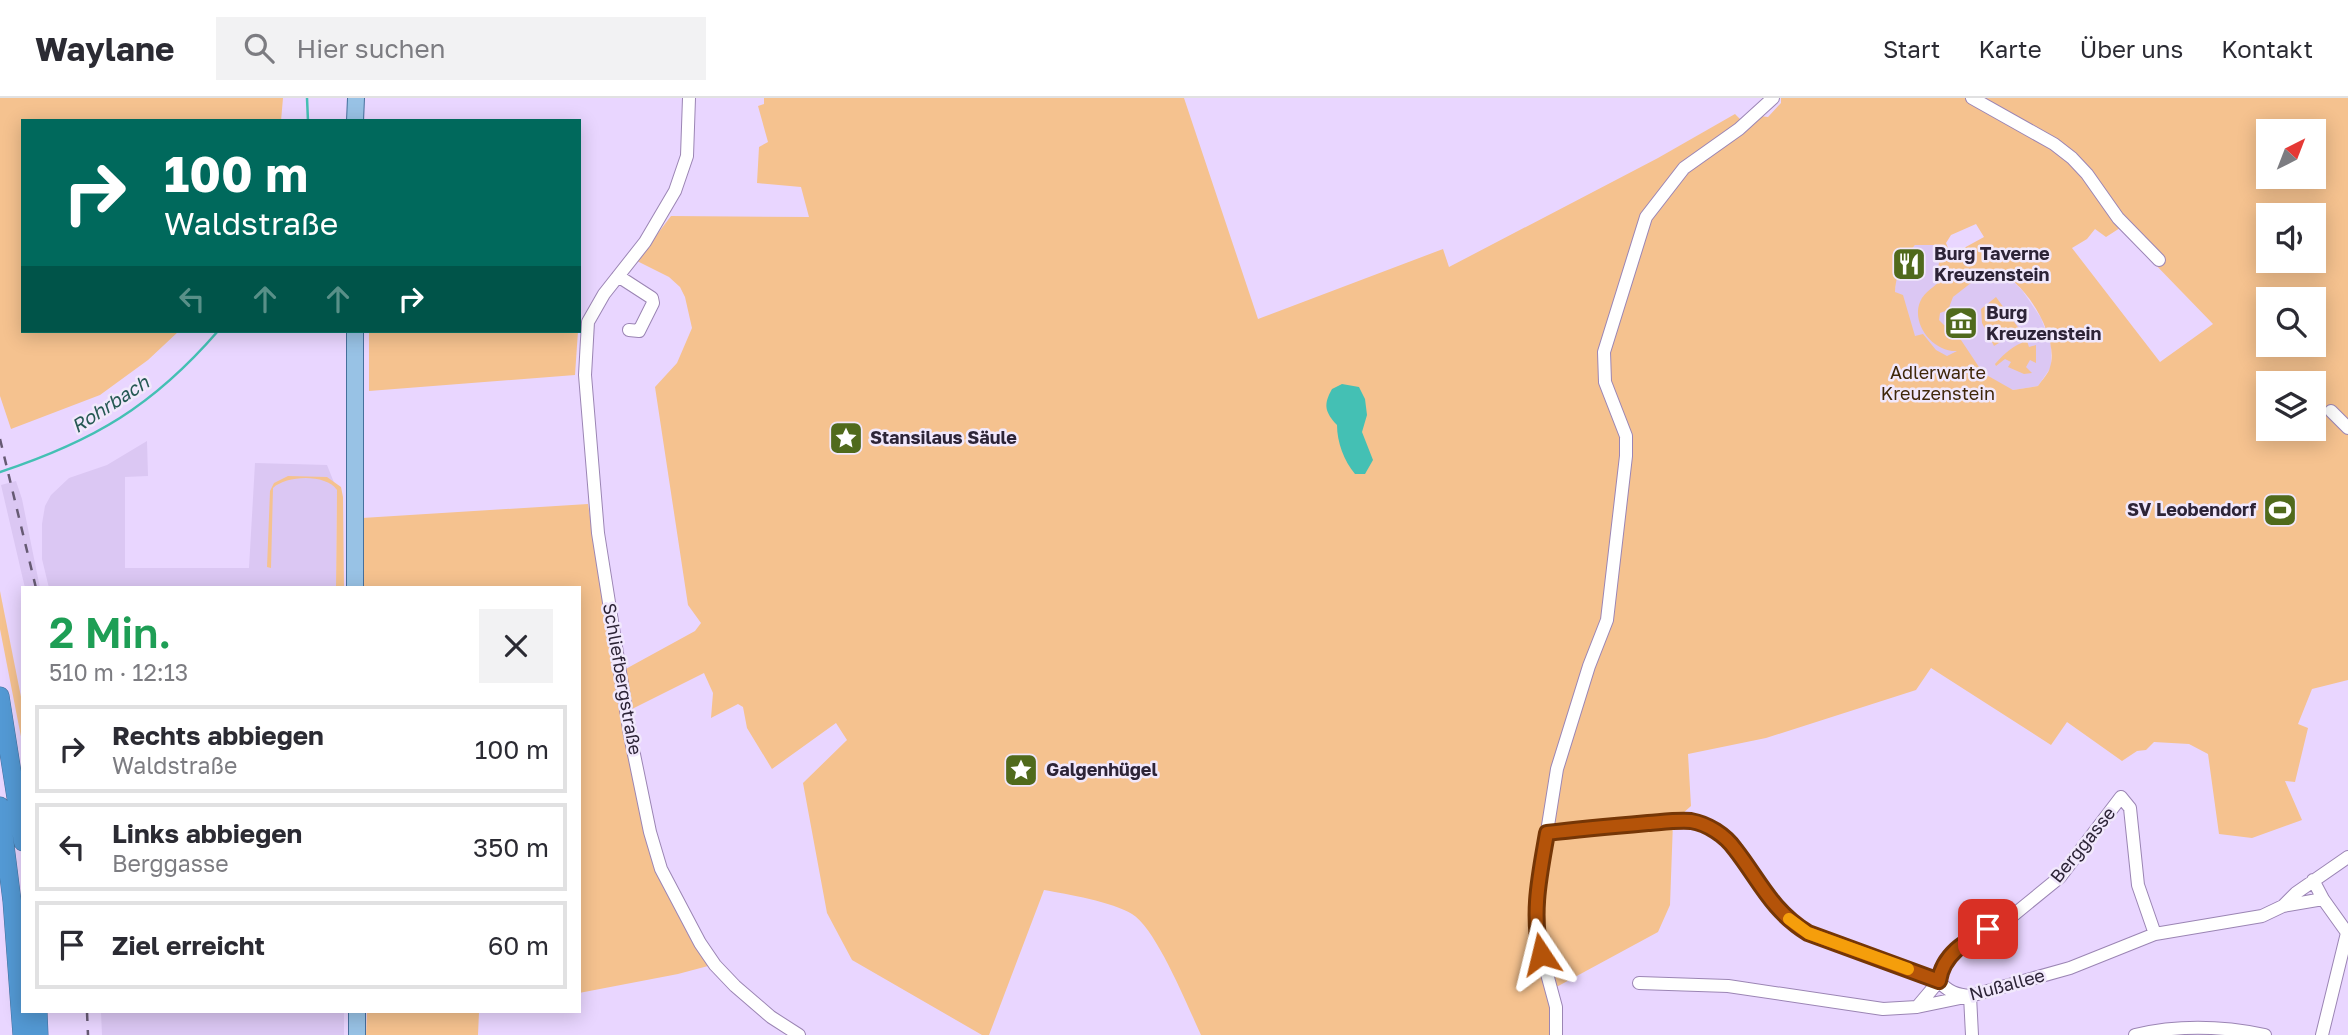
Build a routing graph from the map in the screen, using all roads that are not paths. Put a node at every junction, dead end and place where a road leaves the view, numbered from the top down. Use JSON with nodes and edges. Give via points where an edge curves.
{"nodes":[{"id":1,"x":356,"y":98,"type":"edge"},
{"id":2,"x":689,"y":98,"type":"edge"},
{"id":3,"x":1972,"y":98,"type":"edge"},
{"id":4,"x":1768,"y":100,"type":"edge"},
{"id":5,"x":355,"y":119,"type":"edge"},
{"id":6,"x":2159,"y":260,"type":"dead end"},
{"id":7,"x":618,"y":276,"type":"junction"},
{"id":8,"x":629,"y":330,"type":"dead end"},
{"id":9,"x":355,"y":333,"type":"edge"},
{"id":10,"x":2331,"y":411,"type":"dead end"},
{"id":11,"x":2348,"y":428,"type":"edge"},
{"id":12,"x":355,"y":586,"type":"edge"},
{"id":13,"x":0,"y":696,"type":"edge"},
{"id":14,"x":0,"y":806,"type":"edge"},
{"id":15,"x":21,"y":829,"type":"edge"},
{"id":16,"x":1547,"y":833,"type":"junction"},
{"id":17,"x":2348,"y":857,"type":"edge"},
{"id":18,"x":2313,"y":880,"type":"junction"},
{"id":19,"x":2323,"y":899,"type":"junction"},
{"id":20,"x":2283,"y":906,"type":"junction"},
{"id":21,"x":2155,"y":934,"type":"junction"},
{"id":22,"x":2347,"y":934,"type":"edge"},
{"id":23,"x":1939,"y":981,"type":"junction"},
{"id":24,"x":1639,"y":983,"type":"dead end"},
{"id":25,"x":1970,"y":996,"type":"junction"},
{"id":26,"x":1917,"y":1007,"type":"junction"},
{"id":27,"x":38,"y":1013,"type":"edge"},
{"id":28,"x":357,"y":1013,"type":"edge"},
{"id":29,"x":22,"y":1035,"type":"edge"},
{"id":30,"x":39,"y":1035,"type":"edge"},
{"id":31,"x":357,"y":1035,"type":"edge"},
{"id":32,"x":799,"y":1035,"type":"edge"},
{"id":33,"x":1556,"y":1035,"type":"edge"},
{"id":34,"x":1972,"y":1035,"type":"edge"},
{"id":35,"x":2135,"y":1035,"type":"edge"},
{"id":36,"x":2264,"y":1035,"type":"edge"},
{"id":37,"x":2322,"y":1035,"type":"edge"}],
"edges":[{"from":1,"to":5,"type":"main road"},
{"from":2,"to":7,"type":"street","name":"Schliefbergstraße","via":[[687,156],[675,191]]},
{"from":3,"to":6,"type":"street","via":[[2072,158]]},
{"from":4,"to":16,"type":"street","via":[[1739,129],[1684,167],[1646,217],[1604,352],[1605,382],[1626,436],[1607,620],[1560,758]]},
{"from":7,"to":8,"type":"street","via":[[652,298],[639,331]]},
{"from":7,"to":32,"type":"street","name":"Schliefbergstraße","via":[[588,322],[585,375],[598,533],[650,832],[661,869],[715,965],[762,1009]]},
{"from":9,"to":12,"type":"main road"},
{"from":10,"to":11,"type":"street"},
{"from":13,"to":15,"type":"highway"},
{"from":14,"to":29,"type":"highway"},
{"from":16,"to":23,"type":"street","via":[[1690,821],[1704,824],[1728,841],[1762,890],[1794,925]]},
{"from":16,"to":33,"type":"street","via":[[1535,918],[1556,1007]]},
{"from":17,"to":18,"type":"street","name":"Nußallee"},
{"from":18,"to":19,"type":"street"},
{"from":18,"to":20,"type":"street","name":"Nußallee"},
{"from":19,"to":20,"type":"street","name":"Nußallee"},
{"from":19,"to":22,"type":"street"},
{"from":20,"to":21,"type":"street","name":"Nußallee","via":[[2262,916]]},
{"from":21,"to":23,"type":"street","name":"Berggasse","via":[[2138,885],[2130,808],[2121,797],[2060,877],[2011,917],[1965,942],[1948,957]]},
{"from":21,"to":25,"type":"street","name":"Nußallee","via":[[2070,968]]},
{"from":22,"to":37,"type":"street"},
{"from":23,"to":25,"type":"street","via":[[1952,992]]},
{"from":23,"to":26,"type":"street","name":"Berggasse"},
{"from":24,"to":26,"type":"street","name":"Nußallee","via":[[1728,986],[1883,1009]]},
{"from":25,"to":26,"type":"street","name":"Nußallee"},
{"from":25,"to":34,"type":"street"},
{"from":27,"to":30,"type":"highway"},
{"from":28,"to":31,"type":"main road"},
{"from":35,"to":36,"type":"street","via":[[2183,1027]]}]}
